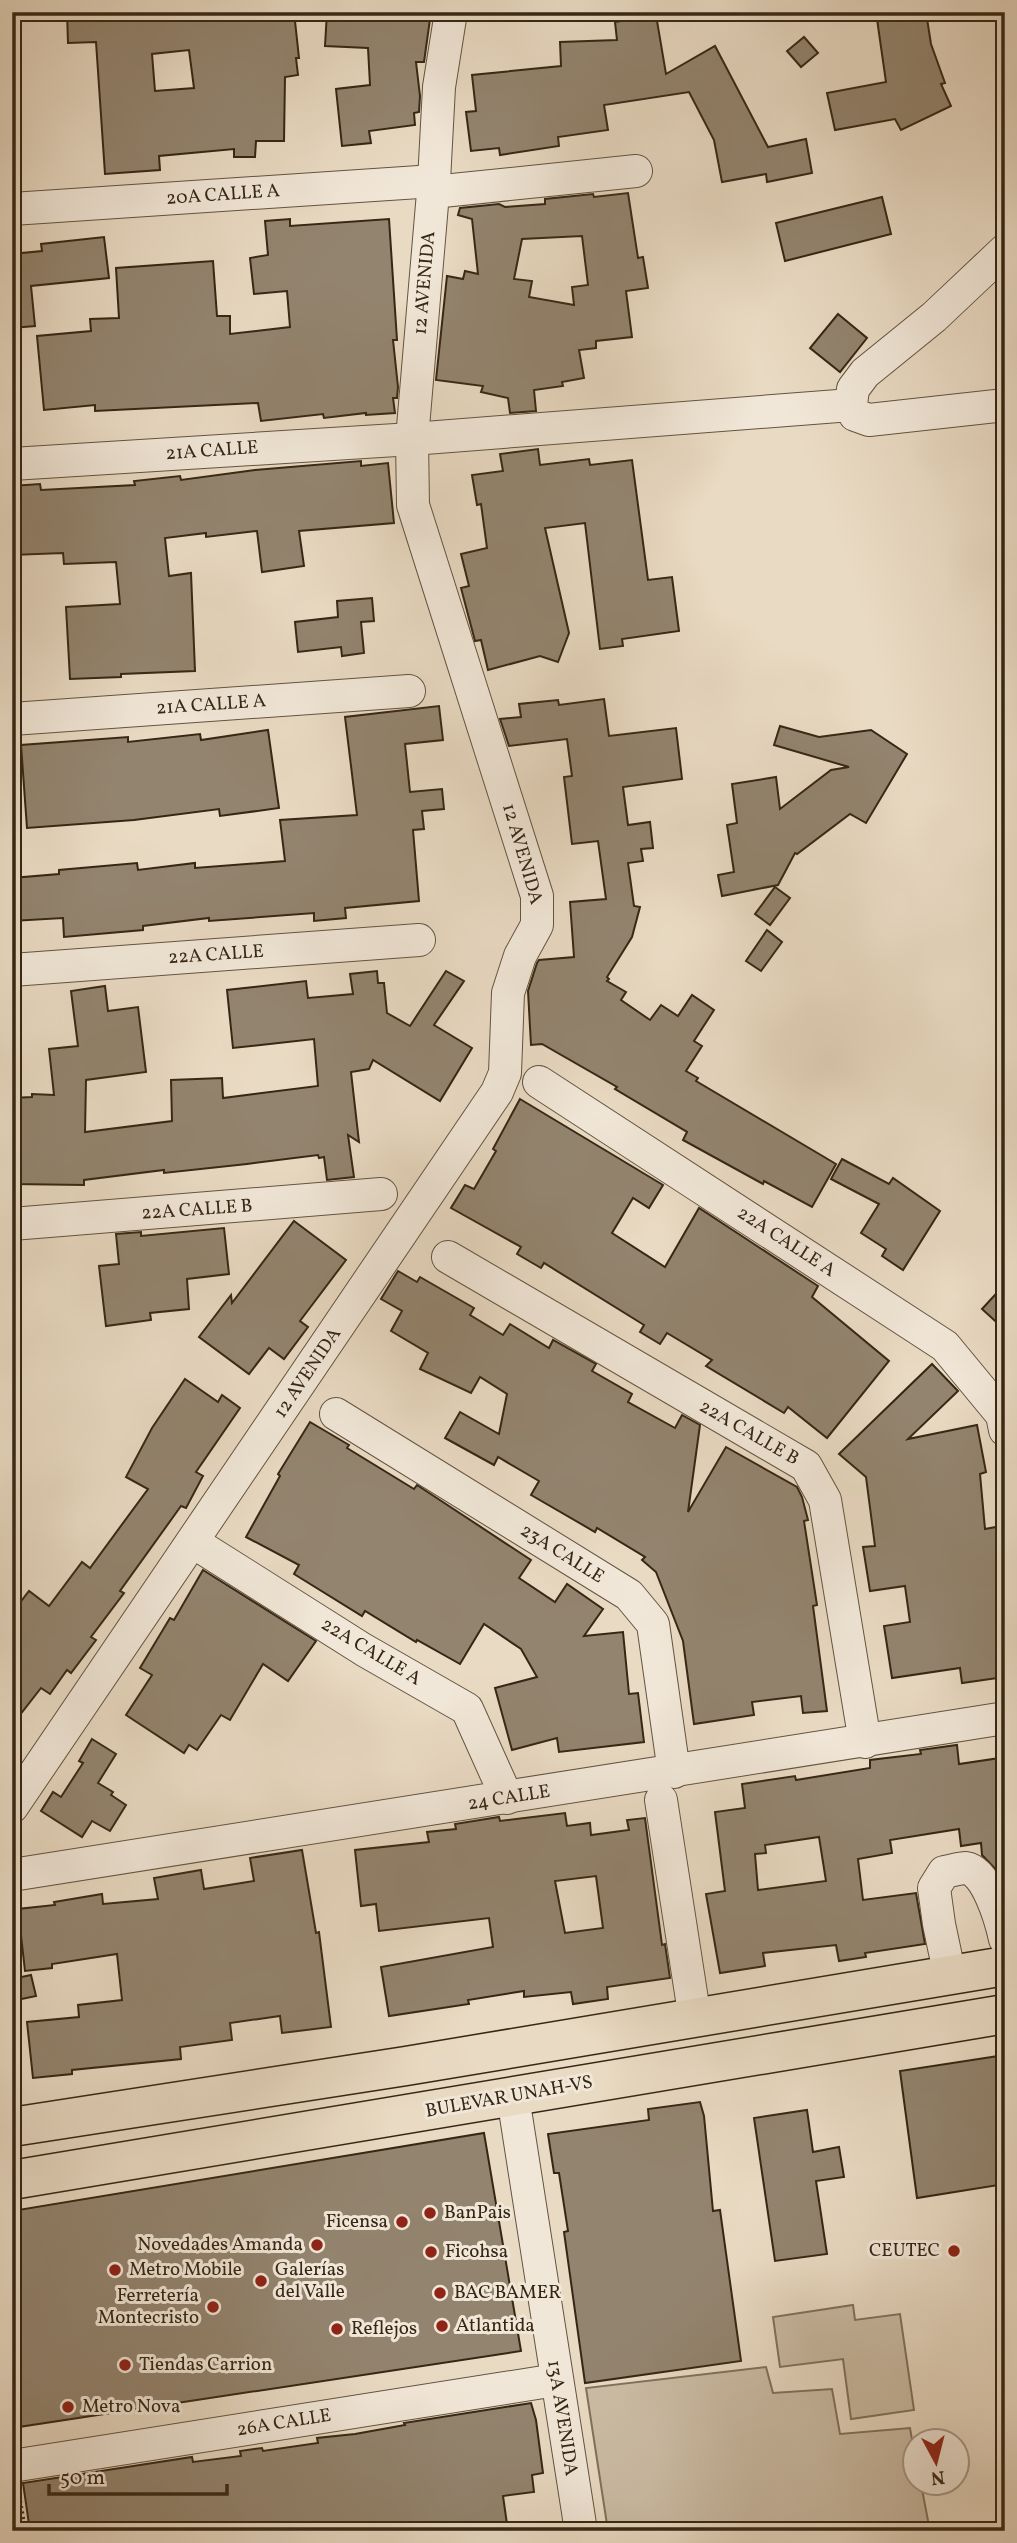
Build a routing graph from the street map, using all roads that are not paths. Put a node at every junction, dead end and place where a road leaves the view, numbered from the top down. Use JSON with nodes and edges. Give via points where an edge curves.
{"nodes":[{"id":1,"x":451,"y":12,"type":"edge"},
{"id":2,"x":636,"y":171,"type":"dead end"},
{"id":3,"x":433,"y":187,"type":"junction"},
{"id":4,"x":12,"y":209,"type":"edge"},
{"id":5,"x":1005,"y":250,"type":"edge"},
{"id":6,"x":851,"y":405,"type":"junction"},
{"id":7,"x":1005,"y":405,"type":"edge"},
{"id":8,"x":412,"y":439,"type":"junction"},
{"id":9,"x":12,"y":464,"type":"edge"},
{"id":10,"x":409,"y":691,"type":"dead end"},
{"id":11,"x":12,"y":719,"type":"edge"},
{"id":12,"x":419,"y":940,"type":"dead end"},
{"id":13,"x":12,"y":970,"type":"edge"},
{"id":14,"x":539,"y":1083,"type":"dead end"},
{"id":15,"x":381,"y":1194,"type":"dead end"},
{"id":16,"x":12,"y":1224,"type":"edge"},
{"id":17,"x":448,"y":1257,"type":"dead end"},
{"id":18,"x":336,"y":1414,"type":"dead end"},
{"id":19,"x":1005,"y":1430,"type":"edge"},
{"id":20,"x":193,"y":1542,"type":"junction"},
{"id":21,"x":1005,"y":1717,"type":"edge"},
{"id":22,"x":864,"y":1742,"type":"junction"},
{"id":23,"x":668,"y":1786,"type":"junction"},
{"id":24,"x":507,"y":1798,"type":"junction"},
{"id":25,"x":12,"y":1807,"type":"edge"},
{"id":26,"x":12,"y":1875,"type":"edge"},
{"id":27,"x":1005,"y":1939,"type":"edge"},
{"id":28,"x":1005,"y":1966,"type":"edge"},
{"id":29,"x":950,"y":1976,"type":"junction"},
{"id":30,"x":1005,"y":2014,"type":"edge"},
{"id":31,"x":695,"y":2020,"type":"junction"},
{"id":32,"x":407,"y":2066,"type":"junction"},
{"id":33,"x":513,"y":2097,"type":"junction"},
{"id":34,"x":20,"y":2119,"type":"edge"},
{"id":35,"x":173,"y":2153,"type":"junction"},
{"id":36,"x":12,"y":2180,"type":"edge"},
{"id":37,"x":556,"y":2380,"type":"junction"},
{"id":38,"x":13,"y":2465,"type":"edge"},
{"id":39,"x":581,"y":2531,"type":"edge"}],
"edges":[{"from":1,"to":3,"type":"street","name":"12 AVENIDA","via":[[439,87]]},
{"from":2,"to":3,"type":"street","name":"20A CALLE A"},
{"from":3,"to":4,"type":"street","name":"20A CALLE A"},
{"from":3,"to":8,"type":"street","name":"12 AVENIDA"},
{"from":5,"to":6,"type":"street","via":[[865,373],[853,389]]},
{"from":6,"to":7,"type":"street","via":[[855,415],[869,420]]},
{"from":6,"to":8,"type":"street","name":"21A CALLE"},
{"from":8,"to":9,"type":"street","name":"21A CALLE"},
{"from":8,"to":20,"type":"street","name":"12 AVENIDA","via":[[413,505],[537,896],[537,925],[508,993],[505,1073],[497,1092]]},
{"from":10,"to":11,"type":"street","name":"21A CALLE A"},
{"from":12,"to":13,"type":"street","name":"22A CALLE"},
{"from":14,"to":19,"type":"street","name":"22A CALLE A","via":[[945,1346],[1002,1415]]},
{"from":15,"to":16,"type":"street","name":"22A CALLE B"},
{"from":17,"to":22,"type":"street","name":"22A CALLE B","via":[[806,1466],[825,1500]]},
{"from":18,"to":23,"type":"street","name":"23A CALLE","via":[[629,1595],[653,1624]]},
{"from":20,"to":24,"type":"street","name":"22A CALLE A","via":[[467,1709]]},
{"from":20,"to":25,"type":"street","name":"12 AVENIDA"},
{"from":21,"to":22,"type":"street","name":"24 CALLE"},
{"from":22,"to":23,"type":"street","name":"24 CALLE"},
{"from":23,"to":24,"type":"street","name":"24 CALLE"},
{"from":23,"to":31,"type":"street","name":"23A CALLE"},
{"from":24,"to":26,"type":"street","name":"24 CALLE"},
{"from":27,"to":29,"type":"street","via":[[996,1903],[974,1871],[944,1872],[934,1888]]},
{"from":28,"to":29,"type":"main road"},
{"from":29,"to":31,"type":"main road"},
{"from":30,"to":33,"type":"main road","name":"BULEVAR UNAH-VS"},
{"from":31,"to":32,"type":"main road"},
{"from":32,"to":34,"type":"main road"},
{"from":32,"to":35,"type":"main road","via":[[357,2098],[194,2124],[181,2130],[172,2142]]},
{"from":33,"to":35,"type":"main road","name":"BULEVAR UNAH-VS"},
{"from":33,"to":37,"type":"street","name":"13A AVENIDA"},
{"from":35,"to":36,"type":"main road","name":"BULEVAR UNAH-VS"},
{"from":37,"to":38,"type":"street","name":"26A CALLE"},
{"from":37,"to":39,"type":"street","name":"13A AVENIDA"}]}
